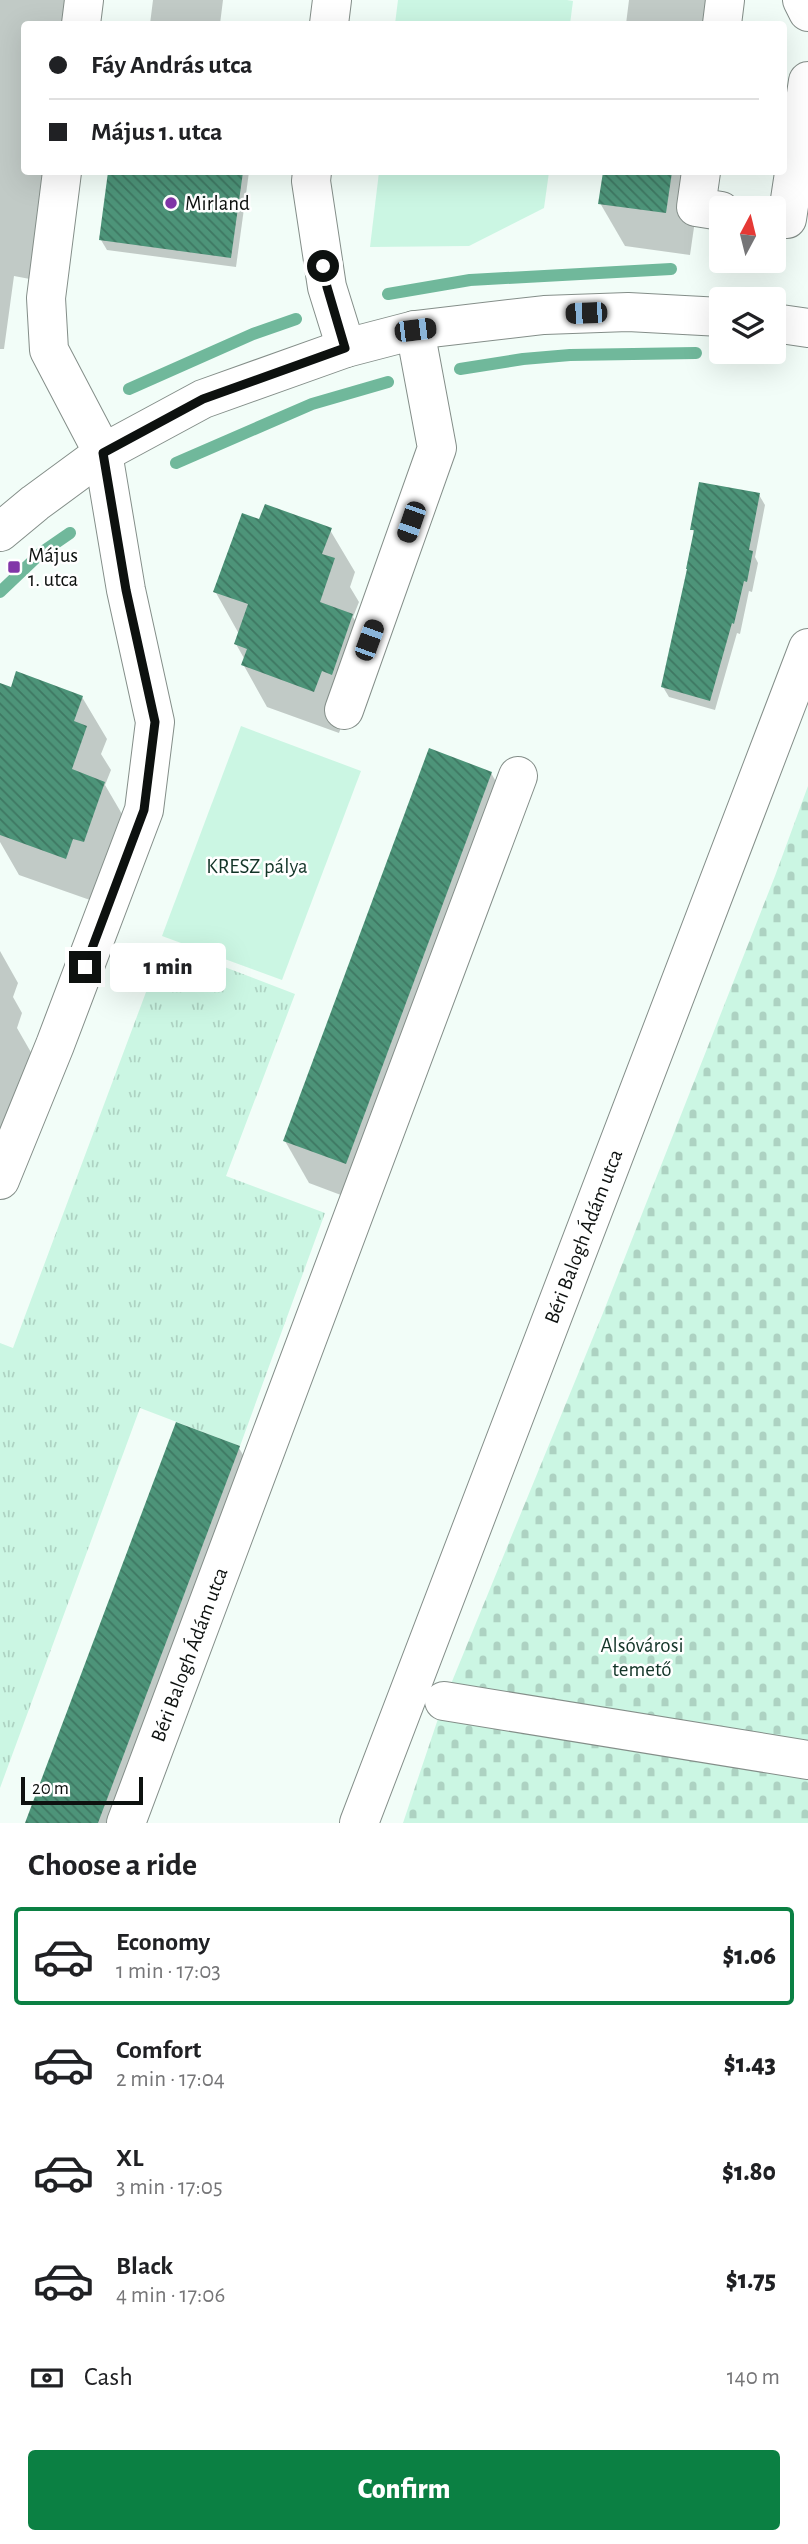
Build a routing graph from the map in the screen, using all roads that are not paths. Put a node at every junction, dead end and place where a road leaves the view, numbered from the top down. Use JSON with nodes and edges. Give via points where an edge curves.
{"nodes":[{"id":1,"x":84,"y":0,"type":"edge"},
{"id":2,"x":332,"y":0,"type":"edge"},
{"id":3,"x":726,"y":0,"type":"edge"},
{"id":4,"x":802,"y":0,"type":"edge"},
{"id":5,"x":808,"y":12,"type":"edge"},
{"id":6,"x":81,"y":21,"type":"edge"},
{"id":7,"x":329,"y":21,"type":"edge"},
{"id":8,"x":722,"y":21,"type":"edge"},
{"id":9,"x":808,"y":81,"type":"edge"},
{"id":10,"x":62,"y":175,"type":"edge"},
{"id":11,"x":312,"y":175,"type":"edge"},
{"id":12,"x":701,"y":175,"type":"edge"},
{"id":13,"x":709,"y":209,"type":"edge"},
{"id":14,"x":786,"y":219,"type":"edge"},
{"id":15,"x":709,"y":316,"type":"edge"},
{"id":16,"x":786,"y":325,"type":"edge"},
{"id":17,"x":808,"y":328,"type":"edge"},
{"id":18,"x":415,"y":330,"type":"junction"},
{"id":19,"x":345,"y":348,"type":"junction"},
{"id":20,"x":103,"y":453,"type":"junction"},
{"id":21,"x":0,"y":532,"type":"edge"},
{"id":22,"x":808,"y":648,"type":"edge"},
{"id":23,"x":344,"y":710,"type":"dead end"},
{"id":24,"x":518,"y":776,"type":"dead end"},
{"id":25,"x":0,"y":1180,"type":"edge"},
{"id":26,"x":444,"y":1700,"type":"dead end"},
{"id":27,"x":808,"y":1760,"type":"edge"},
{"id":28,"x":126,"y":1823,"type":"edge"},
{"id":29,"x":359,"y":1823,"type":"edge"}],
"edges":[{"from":1,"to":6,"type":"street"},
{"from":2,"to":7,"type":"street"},
{"from":3,"to":8,"type":"street"},
{"from":4,"to":5,"type":"street"},
{"from":9,"to":14,"type":"street"},
{"from":10,"to":20,"type":"street","via":[[46,298],[50,351]]},
{"from":11,"to":19,"type":"street","via":[[327,287]]},
{"from":12,"to":13,"type":"street","via":[[696,207]]},
{"from":15,"to":18,"type":"street","via":[[628,312],[544,315]]},
{"from":16,"to":17,"type":"street"},
{"from":18,"to":19,"type":"street"},
{"from":18,"to":23,"type":"street","via":[[437,448]]},
{"from":19,"to":20,"type":"street","via":[[203,399]]},
{"from":20,"to":21,"type":"street"},
{"from":20,"to":25,"type":"street","via":[[155,722],[144,810]]},
{"from":22,"to":29,"type":"street","name":"Béri Balogh Ádám utca"},
{"from":24,"to":28,"type":"street","name":"Béri Balogh Ádám utca"},
{"from":26,"to":27,"type":"street"}]}
